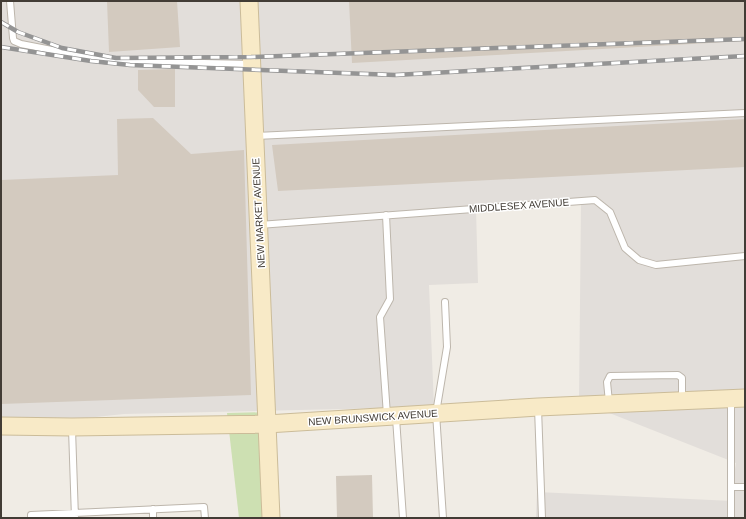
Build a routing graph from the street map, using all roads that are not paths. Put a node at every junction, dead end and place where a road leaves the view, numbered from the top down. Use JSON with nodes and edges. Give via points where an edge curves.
{"nodes":[{"id":1,"x":10,"y":1,"type":"edge"},
{"id":2,"x":249,"y":1,"type":"edge"},
{"id":3,"x":251,"y":64,"type":"junction"},
{"id":4,"x":745,"y":113,"type":"edge"},
{"id":5,"x":254,"y":136,"type":"junction"},
{"id":6,"x":386,"y":215,"type":"junction"},
{"id":7,"x":259,"y":225,"type":"junction"},
{"id":8,"x":745,"y":256,"type":"edge"},
{"id":9,"x":445,"y":302,"type":"dead end"},
{"id":10,"x":738,"y":398,"type":"edge"},
{"id":11,"x":682,"y":401,"type":"junction"},
{"id":12,"x":609,"y":404,"type":"junction"},
{"id":13,"x":538,"y":407,"type":"junction"},
{"id":14,"x":436,"y":413,"type":"junction"},
{"id":15,"x":392,"y":416,"type":"junction"},
{"id":16,"x":267,"y":424,"type":"junction"},
{"id":17,"x":1,"y":426,"type":"edge"},
{"id":18,"x":72,"y":427,"type":"junction"},
{"id":19,"x":732,"y":487,"type":"junction"},
{"id":20,"x":745,"y":487,"type":"edge"},
{"id":21,"x":153,"y":509,"type":"junction"},
{"id":22,"x":75,"y":515,"type":"edge"},
{"id":23,"x":31,"y":518,"type":"edge"},
{"id":24,"x":153,"y":518,"type":"edge"},
{"id":25,"x":204,"y":518,"type":"edge"},
{"id":26,"x":271,"y":518,"type":"edge"},
{"id":27,"x":403,"y":518,"type":"edge"},
{"id":28,"x":443,"y":518,"type":"edge"},
{"id":29,"x":542,"y":518,"type":"edge"},
{"id":30,"x":731,"y":518,"type":"edge"}],
"edges":[{"from":1,"to":3,"type":"lane","via":[[12,38],[21,44],[108,61]]},
{"from":2,"to":3,"type":"street","name":"NEW MARKET AVENUE"},
{"from":3,"to":5,"type":"street","name":"NEW MARKET AVENUE"},
{"from":4,"to":5,"type":"lane"},
{"from":5,"to":7,"type":"street","name":"NEW MARKET AVENUE"},
{"from":6,"to":7,"type":"lane","name":"MIDDLESEX AVENUE"},
{"from":6,"to":8,"type":"lane","name":"MIDDLESEX AVENUE","via":[[595,200],[610,212],[625,248],[639,260],[656,265]]},
{"from":6,"to":15,"type":"lane","via":[[390,299],[380,317]]},
{"from":7,"to":16,"type":"street","name":"NEW MARKET AVENUE"},
{"from":9,"to":14,"type":"lane","via":[[447,347]]},
{"from":10,"to":11,"type":"street","name":"NEW BRUNSWICK AVENUE"},
{"from":10,"to":19,"type":"lane"},
{"from":11,"to":12,"type":"street","name":"NEW BRUNSWICK AVENUE"},
{"from":11,"to":12,"type":"lane","via":[[682,378],[678,375],[610,376],[607,382]]},
{"from":12,"to":13,"type":"street","name":"NEW BRUNSWICK AVENUE"},
{"from":13,"to":14,"type":"street","name":"NEW BRUNSWICK AVENUE"},
{"from":13,"to":29,"type":"lane"},
{"from":14,"to":15,"type":"street","name":"NEW BRUNSWICK AVENUE"},
{"from":14,"to":28,"type":"lane"},
{"from":15,"to":16,"type":"street","name":"NEW BRUNSWICK AVENUE"},
{"from":15,"to":27,"type":"lane"},
{"from":16,"to":18,"type":"street","name":"NEW BRUNSWICK AVENUE"},
{"from":16,"to":26,"type":"street","name":"NEW MARKET AVENUE"},
{"from":17,"to":18,"type":"street","name":"NEW BRUNSWICK AVENUE"},
{"from":18,"to":22,"type":"lane"},
{"from":19,"to":20,"type":"lane"},
{"from":19,"to":30,"type":"lane"},
{"from":21,"to":22,"type":"lane"},
{"from":21,"to":24,"type":"lane"},
{"from":21,"to":25,"type":"lane","via":[[204,506]]},
{"from":22,"to":23,"type":"lane","via":[[31,515]]}]}
